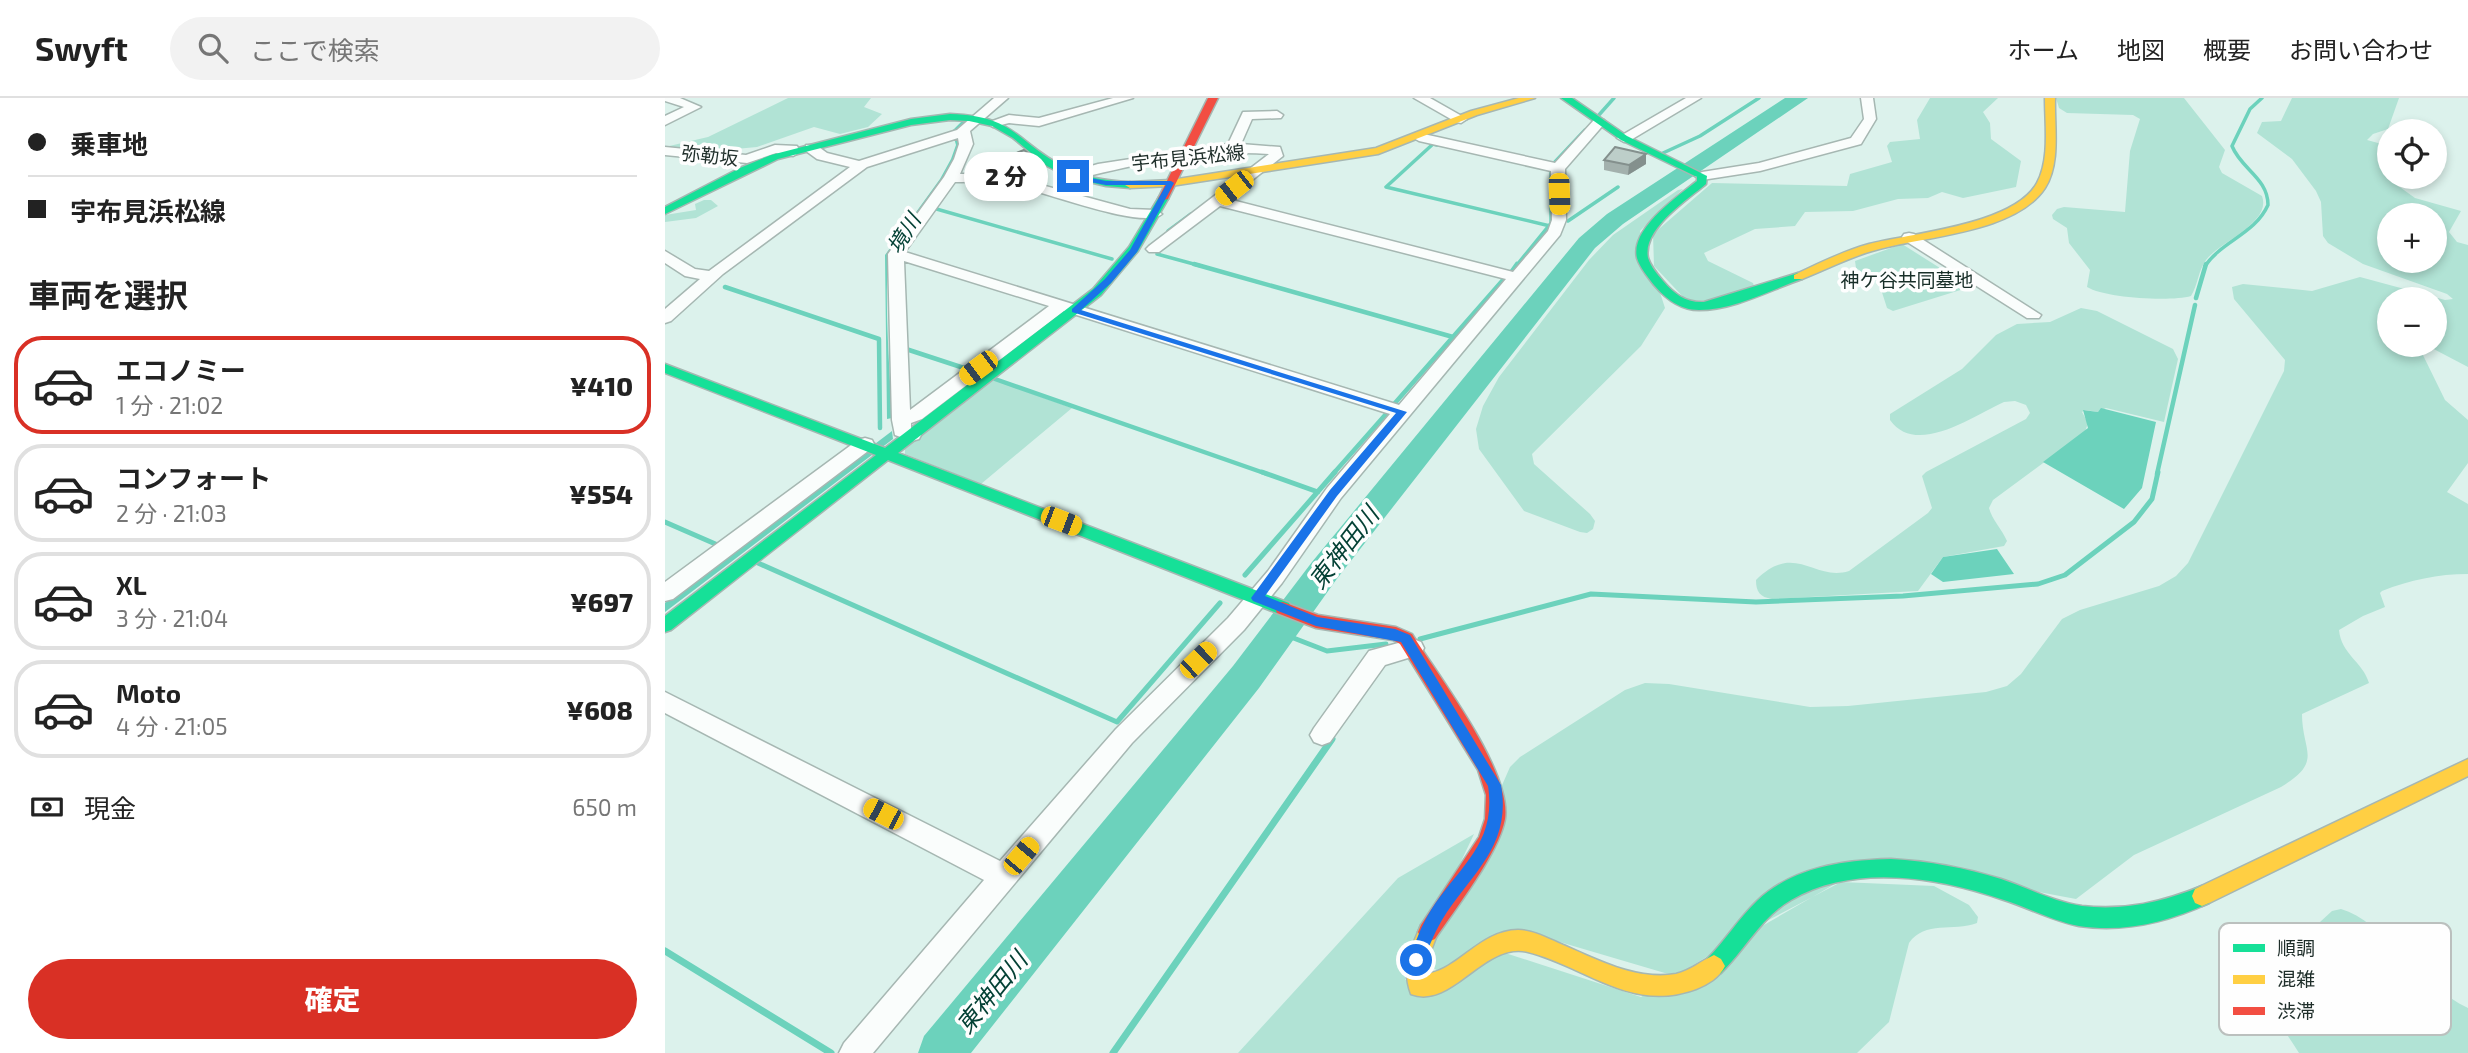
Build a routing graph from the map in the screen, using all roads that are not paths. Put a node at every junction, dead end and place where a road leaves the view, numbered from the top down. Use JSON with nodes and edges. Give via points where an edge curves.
{"nodes":[{"id":1,"x":1002,"y":98,"type":"edge"},
{"id":2,"x":1127,"y":98,"type":"edge"},
{"id":3,"x":1213,"y":98,"type":"edge"},
{"id":4,"x":1420,"y":98,"type":"edge"},
{"id":5,"x":1530,"y":98,"type":"edge"},
{"id":6,"x":1566,"y":98,"type":"edge"},
{"id":7,"x":1695,"y":98,"type":"edge"},
{"id":8,"x":1867,"y":98,"type":"edge"},
{"id":9,"x":2050,"y":98,"type":"edge"},
{"id":10,"x":678,"y":99,"type":"edge"},
{"id":11,"x":1277,"y":115,"type":"dead end"},
{"id":12,"x":1461,"y":118,"type":"junction"},
{"id":13,"x":665,"y":121,"type":"edge"},
{"id":14,"x":1599,"y":122,"type":"junction"},
{"id":15,"x":993,"y":123,"type":"junction"},
{"id":16,"x":963,"y":127,"type":"junction"},
{"id":17,"x":1419,"y":137,"type":"junction"},
{"id":18,"x":1624,"y":138,"type":"junction"},
{"id":19,"x":1233,"y":147,"type":"junction"},
{"id":20,"x":811,"y":148,"type":"junction"},
{"id":21,"x":665,"y":151,"type":"edge"},
{"id":22,"x":793,"y":152,"type":"junction"},
{"id":23,"x":894,"y":153,"type":"junction"},
{"id":24,"x":1185,"y":154,"type":"junction"},
{"id":25,"x":860,"y":165,"type":"junction"},
{"id":26,"x":1557,"y":167,"type":"junction"},
{"id":27,"x":1257,"y":171,"type":"junction"},
{"id":28,"x":1700,"y":175,"type":"junction"},
{"id":29,"x":1073,"y":176,"type":"junction"},
{"id":30,"x":951,"y":178,"type":"junction"},
{"id":31,"x":1171,"y":183,"type":"junction"},
{"id":32,"x":1218,"y":201,"type":"junction"},
{"id":33,"x":665,"y":211,"type":"edge"},
{"id":34,"x":1155,"y":214,"type":"junction"},
{"id":35,"x":1909,"y":237,"type":"junction"},
{"id":36,"x":1154,"y":249,"type":"dead end"},
{"id":37,"x":896,"y":254,"type":"junction"},
{"id":38,"x":665,"y":256,"type":"edge"},
{"id":39,"x":713,"y":276,"type":"junction"},
{"id":40,"x":1516,"y":277,"type":"junction"},
{"id":41,"x":1071,"y":308,"type":"junction"},
{"id":42,"x":2033,"y":314,"type":"dead end"},
{"id":43,"x":667,"y":317,"type":"edge"},
{"id":44,"x":665,"y":368,"type":"edge"},
{"id":45,"x":1402,"y":412,"type":"junction"},
{"id":46,"x":901,"y":420,"type":"junction"},
{"id":47,"x":912,"y":435,"type":"junction"},
{"id":48,"x":876,"y":449,"type":"junction"},
{"id":49,"x":665,"y":593,"type":"edge"},
{"id":50,"x":1262,"y":600,"type":"junction"},
{"id":51,"x":665,"y":625,"type":"edge"},
{"id":52,"x":1413,"y":648,"type":"junction"},
{"id":53,"x":665,"y":702,"type":"edge"},
{"id":54,"x":1322,"y":735,"type":"dead end"},
{"id":55,"x":2468,"y":767,"type":"edge"},
{"id":56,"x":1004,"y":877,"type":"junction"},
{"id":57,"x":854,"y":1053,"type":"edge"}],
"edges":[{"from":1,"to":16,"type":"street"},
{"from":2,"to":15,"type":"street","via":[[1039,122],[1009,119]]},
{"from":3,"to":24,"type":"street"},
{"from":4,"to":12,"type":"street"},
{"from":5,"to":12,"type":"street","name":"宇布見浜松線"},
{"from":6,"to":14,"type":"street"},
{"from":7,"to":18,"type":"street"},
{"from":8,"to":28,"type":"street","via":[[1870,119],[1856,141],[1760,167]]},
{"from":9,"to":35,"type":"street","via":[[2047,174],[2033,198],[1987,221]]},
{"from":10,"to":13,"type":"street","via":[[695,107]]},
{"from":11,"to":19,"type":"street","via":[[1247,115]]},
{"from":12,"to":17,"type":"street","name":"宇布見浜松線"},
{"from":14,"to":18,"type":"street"},
{"from":14,"to":26,"type":"street"},
{"from":15,"to":16,"type":"street","name":"宇布見浜松線"},
{"from":15,"to":29,"type":"street","name":"宇布見浜松線"},
{"from":16,"to":20,"type":"street","name":"宇布見浜松線","via":[[911,123]]},
{"from":16,"to":23,"type":"street"},
{"from":16,"to":30,"type":"street","via":[[965,149]]},
{"from":17,"to":26,"type":"street"},
{"from":17,"to":27,"type":"street","name":"宇布見浜松線","via":[[1363,155]]},
{"from":18,"to":28,"type":"street"},
{"from":19,"to":24,"type":"street"},
{"from":19,"to":27,"type":"street","via":[[1261,144],[1275,150],[1276,156]]},
{"from":20,"to":22,"type":"street","name":"宇布見浜松線"},
{"from":20,"to":25,"type":"street","via":[[821,156]]},
{"from":21,"to":22,"type":"street","name":"弥勒坂","via":[[747,159],[781,148]]},
{"from":22,"to":33,"type":"street","name":"宇布見浜松線","via":[[755,165],[706,194]]},
{"from":23,"to":25,"type":"street"},
{"from":23,"to":43,"type":"street","via":[[693,309]]},
{"from":24,"to":29,"type":"street","via":[[1098,167]]},
{"from":24,"to":31,"type":"street"},
{"from":25,"to":39,"type":"street"},
{"from":26,"to":40,"type":"street","via":[[1559,224]]},
{"from":27,"to":31,"type":"street","name":"宇布見浜松線"},
{"from":27,"to":32,"type":"street"},
{"from":28,"to":35,"type":"street","via":[[1702,182],[1646,232],[1641,246],[1643,260],[1667,294],[1682,304],[1715,304]]},
{"from":29,"to":31,"type":"street","name":"宇布見浜松線","via":[[1106,183]]},
{"from":30,"to":34,"type":"street","via":[[1001,178],[1129,213]]},
{"from":30,"to":37,"type":"street"},
{"from":31,"to":34,"type":"street"},
{"from":32,"to":36,"type":"street"},
{"from":32,"to":40,"type":"street"},
{"from":34,"to":41,"type":"street","via":[[1126,261]]},
{"from":35,"to":42,"type":"street"},
{"from":37,"to":41,"type":"street"},
{"from":37,"to":46,"type":"street"},
{"from":38,"to":39,"type":"street","via":[[691,273]]},
{"from":39,"to":43,"type":"street"},
{"from":40,"to":45,"type":"street"},
{"from":41,"to":45,"type":"street"},
{"from":41,"to":46,"type":"street","via":[[916,415]]},
{"from":41,"to":47,"type":"street"},
{"from":44,"to":48,"type":"street"},
{"from":45,"to":50,"type":"street","via":[[1333,493]]},
{"from":46,"to":47,"type":"street","via":[[902,431]]},
{"from":47,"to":48,"type":"street"},
{"from":48,"to":49,"type":"street"},
{"from":48,"to":50,"type":"street"},
{"from":48,"to":51,"type":"street"},
{"from":50,"to":52,"type":"street","via":[[1316,621],[1395,634]]},
{"from":50,"to":56,"type":"street","via":[[1123,736]]},
{"from":52,"to":54,"type":"street","via":[[1377,658]]},
{"from":52,"to":55,"type":"street","via":[[1486,767],[1498,805],[1487,847],[1425,936],[1414,978],[1419,986],[1429,988],[1470,959],[1517,940],[1641,987],[1678,985],[1711,971],[1774,899],[1800,884],[1877,869],[1959,877],[2044,906],[2097,918],[2146,916],[2188,903]]},
{"from":53,"to":56,"type":"street"},
{"from":56,"to":57,"type":"street"}]}
